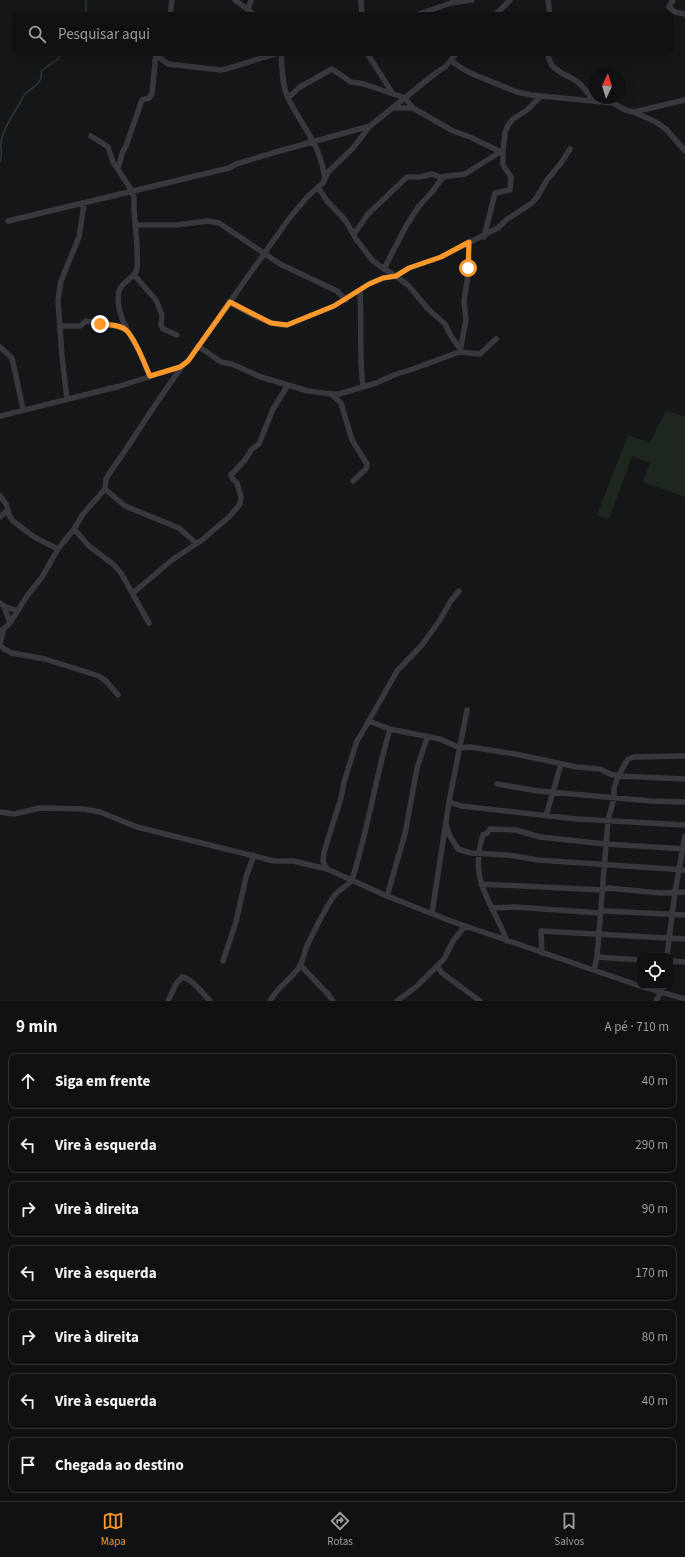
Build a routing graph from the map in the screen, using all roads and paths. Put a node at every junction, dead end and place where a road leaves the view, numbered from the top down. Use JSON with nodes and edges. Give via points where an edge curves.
{"nodes":[{"id":1,"x":172,"y":0,"type":"edge"},
{"id":2,"x":235,"y":0,"type":"edge"},
{"id":3,"x":251,"y":0,"type":"edge"},
{"id":4,"x":361,"y":0,"type":"edge"},
{"id":5,"x":471,"y":0,"type":"edge"},
{"id":6,"x":510,"y":0,"type":"edge"},
{"id":7,"x":548,"y":0,"type":"edge"},
{"id":8,"x":673,"y":0,"type":"edge"},
{"id":9,"x":248,"y":10,"type":"junction"},
{"id":10,"x":170,"y":12,"type":"edge"},
{"id":11,"x":251,"y":12,"type":"edge"},
{"id":12,"x":362,"y":12,"type":"edge"},
{"id":13,"x":425,"y":12,"type":"edge"},
{"id":14,"x":498,"y":12,"type":"edge"},
{"id":15,"x":550,"y":12,"type":"edge"},
{"id":16,"x":685,"y":14,"type":"edge"},
{"id":17,"x":155,"y":56,"type":"edge"},
{"id":18,"x":159,"y":56,"type":"edge"},
{"id":19,"x":269,"y":56,"type":"edge"},
{"id":20,"x":281,"y":56,"type":"edge"},
{"id":21,"x":370,"y":56,"type":"edge"},
{"id":22,"x":455,"y":56,"type":"edge"},
{"id":23,"x":549,"y":56,"type":"edge"},
{"id":24,"x":451,"y":61,"type":"junction"},
{"id":25,"x":393,"y":94,"type":"junction"},
{"id":26,"x":589,"y":95,"type":"edge"},
{"id":27,"x":540,"y":97,"type":"junction"},
{"id":28,"x":288,"y":98,"type":"junction"},
{"id":29,"x":405,"y":98,"type":"junction"},
{"id":30,"x":685,"y":100,"type":"edge"},
{"id":31,"x":589,"y":101,"type":"edge"},
{"id":32,"x":615,"y":104,"type":"edge"},
{"id":33,"x":394,"y":108,"type":"junction"},
{"id":34,"x":413,"y":108,"type":"junction"},
{"id":35,"x":634,"y":112,"type":"junction"},
{"id":36,"x":370,"y":126,"type":"junction"},
{"id":37,"x":91,"y":136,"type":"dead end"},
{"id":38,"x":314,"y":141,"type":"junction"},
{"id":39,"x":570,"y":149,"type":"dead end"},
{"id":40,"x":685,"y":151,"type":"edge"},
{"id":41,"x":501,"y":152,"type":"junction"},
{"id":42,"x":118,"y":168,"type":"junction"},
{"id":43,"x":442,"y":177,"type":"junction"},
{"id":44,"x":325,"y":179,"type":"junction"},
{"id":45,"x":318,"y":187,"type":"junction"},
{"id":46,"x":132,"y":190,"type":"junction"},
{"id":47,"x":84,"y":204,"type":"junction"},
{"id":48,"x":8,"y":221,"type":"dead end"},
{"id":49,"x":136,"y":225,"type":"junction"},
{"id":50,"x":354,"y":234,"type":"junction"},
{"id":51,"x":484,"y":236,"type":"junction"},
{"id":52,"x":469,"y":242,"type":"junction"},
{"id":53,"x":264,"y":253,"type":"junction"},
{"id":54,"x":384,"y":269,"type":"junction"},
{"id":55,"x":134,"y":276,"type":"junction"},
{"id":56,"x":396,"y":276,"type":"junction"},
{"id":57,"x":360,"y":291,"type":"junction"},
{"id":58,"x":346,"y":300,"type":"junction"},
{"id":59,"x":230,"y":302,"type":"junction"},
{"id":60,"x":60,"y":326,"type":"junction"},
{"id":61,"x":127,"y":330,"type":"junction"},
{"id":62,"x":177,"y":335,"type":"dead end"},
{"id":63,"x":496,"y":340,"type":"dead end"},
{"id":64,"x":198,"y":346,"type":"junction"},
{"id":65,"x":0,"y":347,"type":"edge"},
{"id":66,"x":460,"y":351,"type":"junction"},
{"id":67,"x":180,"y":367,"type":"junction"},
{"id":68,"x":150,"y":376,"type":"junction"},
{"id":69,"x":288,"y":385,"type":"junction"},
{"id":70,"x":363,"y":387,"type":"junction"},
{"id":71,"x":331,"y":394,"type":"junction"},
{"id":72,"x":67,"y":398,"type":"junction"},
{"id":73,"x":23,"y":410,"type":"junction"},
{"id":74,"x":0,"y":416,"type":"edge"},
{"id":75,"x":352,"y":480,"type":"dead end"},
{"id":76,"x":105,"y":489,"type":"junction"},
{"id":77,"x":0,"y":496,"type":"edge"},
{"id":78,"x":8,"y":510,"type":"junction"},
{"id":79,"x":0,"y":517,"type":"edge"},
{"id":80,"x":74,"y":529,"type":"junction"},
{"id":81,"x":196,"y":543,"type":"junction"},
{"id":82,"x":58,"y":550,"type":"junction"},
{"id":83,"x":459,"y":591,"type":"dead end"},
{"id":84,"x":133,"y":594,"type":"junction"},
{"id":85,"x":2,"y":604,"type":"edge"},
{"id":86,"x":17,"y":611,"type":"junction"},
{"id":87,"x":10,"y":623,"type":"junction"},
{"id":88,"x":149,"y":623,"type":"dead end"},
{"id":89,"x":1,"y":632,"type":"edge"},
{"id":90,"x":118,"y":695,"type":"dead end"},
{"id":91,"x":467,"y":710,"type":"dead end"},
{"id":92,"x":369,"y":722,"type":"junction"},
{"id":93,"x":390,"y":729,"type":"junction"},
{"id":94,"x":427,"y":738,"type":"junction"},
{"id":95,"x":460,"y":748,"type":"junction"},
{"id":96,"x":685,"y":756,"type":"edge"},
{"id":97,"x":561,"y":764,"type":"junction"},
{"id":98,"x":618,"y":776,"type":"junction"},
{"id":99,"x":685,"y":779,"type":"edge"},
{"id":100,"x":497,"y":784,"type":"dead end"},
{"id":101,"x":552,"y":792,"type":"junction"},
{"id":102,"x":614,"y":798,"type":"junction"},
{"id":103,"x":449,"y":802,"type":"junction"},
{"id":104,"x":685,"y":802,"type":"edge"},
{"id":105,"x":0,"y":812,"type":"edge"},
{"id":106,"x":546,"y":816,"type":"junction"},
{"id":107,"x":608,"y":820,"type":"junction"},
{"id":108,"x":446,"y":823,"type":"junction"},
{"id":109,"x":685,"y":825,"type":"edge"},
{"id":110,"x":685,"y":836,"type":"edge"},
{"id":111,"x":606,"y":844,"type":"junction"},
{"id":112,"x":684,"y":849,"type":"edge"},
{"id":113,"x":478,"y":853,"type":"junction"},
{"id":114,"x":254,"y":855,"type":"junction"},
{"id":115,"x":604,"y":865,"type":"junction"},
{"id":116,"x":327,"y":869,"type":"junction"},
{"id":117,"x":682,"y":869,"type":"edge"},
{"id":118,"x":352,"y":880,"type":"junction"},
{"id":119,"x":481,"y":884,"type":"junction"},
{"id":120,"x":602,"y":890,"type":"junction"},
{"id":121,"x":676,"y":892,"type":"junction"},
{"id":122,"x":685,"y":892,"type":"edge"},
{"id":123,"x":387,"y":896,"type":"junction"},
{"id":124,"x":492,"y":908,"type":"junction"},
{"id":125,"x":432,"y":913,"type":"junction"},
{"id":126,"x":600,"y":913,"type":"junction"},
{"id":127,"x":673,"y":914,"type":"junction"},
{"id":128,"x":685,"y":915,"type":"edge"},
{"id":129,"x":465,"y":926,"type":"junction"},
{"id":130,"x":599,"y":934,"type":"junction"},
{"id":131,"x":670,"y":937,"type":"junction"},
{"id":132,"x":685,"y":939,"type":"edge"},
{"id":133,"x":507,"y":941,"type":"junction"},
{"id":134,"x":542,"y":953,"type":"junction"},
{"id":135,"x":667,"y":953,"type":"edge"},
{"id":136,"x":597,"y":958,"type":"junction"},
{"id":137,"x":637,"y":960,"type":"edge"},
{"id":138,"x":224,"y":961,"type":"dead end"},
{"id":139,"x":673,"y":961,"type":"edge"},
{"id":140,"x":685,"y":962,"type":"edge"},
{"id":141,"x":300,"y":965,"type":"junction"},
{"id":142,"x":437,"y":966,"type":"junction"},
{"id":143,"x":594,"y":970,"type":"junction"},
{"id":144,"x":637,"y":985,"type":"edge"},
{"id":145,"x":662,"y":989,"type":"edge"},
{"id":146,"x":685,"y":999,"type":"edge"},
{"id":147,"x":168,"y":1001,"type":"edge"},
{"id":148,"x":210,"y":1001,"type":"edge"},
{"id":149,"x":270,"y":1001,"type":"edge"},
{"id":150,"x":333,"y":1001,"type":"edge"},
{"id":151,"x":397,"y":1001,"type":"edge"},
{"id":152,"x":480,"y":1001,"type":"edge"},
{"id":153,"x":656,"y":1001,"type":"edge"}],
"edges":[{"from":1,"to":10,"type":"street"},
{"from":2,"to":9,"type":"street"},
{"from":3,"to":9,"type":"street"},
{"from":4,"to":12,"type":"street"},
{"from":5,"to":13,"type":"street","via":[[451,3]]},
{"from":6,"to":14,"type":"street"},
{"from":7,"to":15,"type":"street"},
{"from":8,"to":16,"type":"street","via":[[670,7],[675,12]]},
{"from":9,"to":11,"type":"street"},
{"from":17,"to":42,"type":"street","via":[[152,94],[142,100]]},
{"from":18,"to":19,"type":"street","via":[[168,64],[226,70]]},
{"from":20,"to":28,"type":"street"},
{"from":21,"to":25,"type":"street"},
{"from":22,"to":24,"type":"street"},
{"from":23,"to":26,"type":"street","via":[[553,67],[580,84]]},
{"from":24,"to":27,"type":"street","via":[[463,69],[517,92]]},
{"from":24,"to":29,"type":"street"},
{"from":25,"to":28,"type":"street","via":[[351,82],[332,69],[300,87]]},
{"from":25,"to":29,"type":"street"},
{"from":27,"to":31,"type":"street"},
{"from":27,"to":41,"type":"street","via":[[508,124]]},
{"from":28,"to":38,"type":"street"},
{"from":29,"to":33,"type":"street"},
{"from":29,"to":34,"type":"street"},
{"from":30,"to":35,"type":"street"},
{"from":32,"to":35,"type":"street"},
{"from":33,"to":34,"type":"street"},
{"from":33,"to":36,"type":"street"},
{"from":34,"to":41,"type":"street","via":[[453,132]]},
{"from":35,"to":40,"type":"street","via":[[666,129]]},
{"from":36,"to":38,"type":"street"},
{"from":36,"to":44,"type":"street","via":[[328,172]]},
{"from":37,"to":42,"type":"street","via":[[108,147]]},
{"from":38,"to":44,"type":"street"},
{"from":38,"to":46,"type":"street","via":[[229,168]]},
{"from":39,"to":51,"type":"street","via":[[532,203]]},
{"from":41,"to":43,"type":"street","via":[[467,173]]},
{"from":41,"to":51,"type":"street","via":[[503,165],[511,177],[510,190],[495,192]]},
{"from":42,"to":46,"type":"street"},
{"from":43,"to":50,"type":"street","via":[[432,174],[406,177],[368,214]]},
{"from":43,"to":54,"type":"street","via":[[406,226]]},
{"from":44,"to":45,"type":"street"},
{"from":45,"to":50,"type":"street"},
{"from":45,"to":53,"type":"street","via":[[288,220]]},
{"from":46,"to":47,"type":"street"},
{"from":46,"to":49,"type":"street"},
{"from":47,"to":48,"type":"street"},
{"from":47,"to":60,"type":"street","via":[[79,237],[59,287]]},
{"from":49,"to":53,"type":"street","via":[[215,222]]},
{"from":49,"to":55,"type":"street","via":[[137,269]]},
{"from":50,"to":54,"type":"street","via":[[373,261]]},
{"from":51,"to":52,"type":"street"},
{"from":52,"to":56,"type":"street"},
{"from":52,"to":66,"type":"street","via":[[464,301],[466,320]]},
{"from":53,"to":58,"type":"street","via":[[280,264],[337,291]]},
{"from":53,"to":59,"type":"street"},
{"from":54,"to":56,"type":"street"},
{"from":55,"to":61,"type":"street","via":[[119,291],[119,305]]},
{"from":55,"to":62,"type":"street","via":[[156,300],[162,315],[163,329]]},
{"from":56,"to":57,"type":"street","via":[[383,278]]},
{"from":56,"to":66,"type":"street","via":[[410,286],[428,309],[444,322]]},
{"from":57,"to":58,"type":"street"},
{"from":57,"to":70,"type":"street","via":[[360,357]]},
{"from":58,"to":59,"type":"street","via":[[287,325],[271,323]]},
{"from":59,"to":64,"type":"street"},
{"from":60,"to":61,"type":"street","via":[[81,325],[86,321],[115,325]]},
{"from":60,"to":72,"type":"street"},
{"from":61,"to":68,"type":"street"},
{"from":63,"to":66,"type":"street","via":[[480,354]]},
{"from":64,"to":67,"type":"street","via":[[188,361]]},
{"from":64,"to":69,"type":"street","via":[[221,362]]},
{"from":65,"to":73,"type":"street","via":[[12,358]]},
{"from":66,"to":70,"type":"street"},
{"from":67,"to":68,"type":"street"},
{"from":67,"to":76,"type":"street","via":[[106,479]]},
{"from":68,"to":72,"type":"street","via":[[102,391]]},
{"from":69,"to":71,"type":"street"},
{"from":69,"to":81,"type":"street","via":[[273,409],[259,444],[231,475],[237,483],[240,504],[229,517]]},
{"from":70,"to":71,"type":"street"},
{"from":71,"to":75,"type":"street","via":[[341,403],[352,440],[367,464],[366,468]]},
{"from":72,"to":73,"type":"street"},
{"from":73,"to":74,"type":"street"},
{"from":76,"to":80,"type":"street","via":[[83,514]]},
{"from":76,"to":81,"type":"street","via":[[125,506],[179,528]]},
{"from":77,"to":78,"type":"street"},
{"from":78,"to":79,"type":"street"},
{"from":78,"to":82,"type":"street","via":[[13,521],[23,530]]},
{"from":80,"to":82,"type":"street"},
{"from":80,"to":84,"type":"street","via":[[89,546],[121,573]]},
{"from":81,"to":84,"type":"street"},
{"from":82,"to":86,"type":"street"},
{"from":83,"to":92,"type":"street","via":[[422,645],[397,671]]},
{"from":84,"to":88,"type":"street"},
{"from":85,"to":86,"type":"street"},
{"from":85,"to":87,"type":"street"},
{"from":86,"to":87,"type":"street"},
{"from":87,"to":89,"type":"street"},
{"from":89,"to":90,"type":"street","via":[[0,645],[8,651],[45,659],[99,676]]},
{"from":91,"to":95,"type":"street"},
{"from":92,"to":93,"type":"street"},
{"from":92,"to":116,"type":"street","via":[[357,742],[326,846],[323,861]]},
{"from":93,"to":94,"type":"street"},
{"from":93,"to":118,"type":"street"},
{"from":94,"to":95,"type":"street"},
{"from":94,"to":123,"type":"street","via":[[417,768],[405,834]]},
{"from":95,"to":97,"type":"street","via":[[470,747],[515,754]]},
{"from":95,"to":103,"type":"street"},
{"from":96,"to":98,"type":"street","via":[[634,757],[628,759]]},
{"from":97,"to":98,"type":"street","via":[[600,769]]},
{"from":97,"to":101,"type":"street"},
{"from":98,"to":99,"type":"street"},
{"from":98,"to":102,"type":"street"},
{"from":100,"to":101,"type":"street"},
{"from":101,"to":102,"type":"street"},
{"from":101,"to":106,"type":"street"},
{"from":102,"to":104,"type":"street"},
{"from":102,"to":107,"type":"street"},
{"from":103,"to":106,"type":"street","via":[[461,806]]},
{"from":103,"to":108,"type":"street"},
{"from":105,"to":114,"type":"street","via":[[14,814],[40,808],[84,809],[100,812],[137,827]]},
{"from":106,"to":107,"type":"street"},
{"from":107,"to":109,"type":"street"},
{"from":107,"to":111,"type":"street"},
{"from":108,"to":113,"type":"street","via":[[450,837],[458,849]]},
{"from":108,"to":125,"type":"street"},
{"from":110,"to":112,"type":"street"},
{"from":111,"to":112,"type":"street"},
{"from":111,"to":113,"type":"street","via":[[540,837],[516,830],[490,829],[483,835]]},
{"from":111,"to":115,"type":"street"},
{"from":112,"to":117,"type":"street"},
{"from":113,"to":115,"type":"street"},
{"from":113,"to":119,"type":"street"},
{"from":114,"to":116,"type":"street","via":[[274,861],[293,861]]},
{"from":114,"to":138,"type":"street"},
{"from":115,"to":117,"type":"street"},
{"from":115,"to":120,"type":"street"},
{"from":116,"to":118,"type":"street"},
{"from":117,"to":121,"type":"street"},
{"from":118,"to":123,"type":"street"},
{"from":118,"to":141,"type":"street","via":[[334,895]]},
{"from":119,"to":120,"type":"street"},
{"from":119,"to":124,"type":"street"},
{"from":120,"to":121,"type":"street","via":[[608,888]]},
{"from":120,"to":126,"type":"street"},
{"from":121,"to":122,"type":"street"},
{"from":121,"to":127,"type":"street"},
{"from":123,"to":125,"type":"street"},
{"from":124,"to":126,"type":"street"},
{"from":124,"to":133,"type":"street"},
{"from":125,"to":129,"type":"street"},
{"from":126,"to":127,"type":"street","via":[[606,911]]},
{"from":126,"to":130,"type":"street"},
{"from":127,"to":128,"type":"street"},
{"from":127,"to":131,"type":"street"},
{"from":129,"to":133,"type":"street"},
{"from":129,"to":142,"type":"street"},
{"from":130,"to":131,"type":"street"},
{"from":130,"to":134,"type":"street","via":[[541,931]]},
{"from":130,"to":136,"type":"street"},
{"from":131,"to":132,"type":"street"},
{"from":131,"to":135,"type":"street"},
{"from":133,"to":134,"type":"street"},
{"from":134,"to":143,"type":"street"},
{"from":136,"to":137,"type":"street"},
{"from":136,"to":143,"type":"street"},
{"from":139,"to":140,"type":"street"},
{"from":141,"to":149,"type":"street"},
{"from":141,"to":150,"type":"street"},
{"from":142,"to":151,"type":"street"},
{"from":142,"to":152,"type":"street","via":[[442,973]]},
{"from":143,"to":144,"type":"street"},
{"from":145,"to":146,"type":"street"},
{"from":145,"to":153,"type":"street"},
{"from":147,"to":148,"type":"street","via":[[182,977]]}]}
